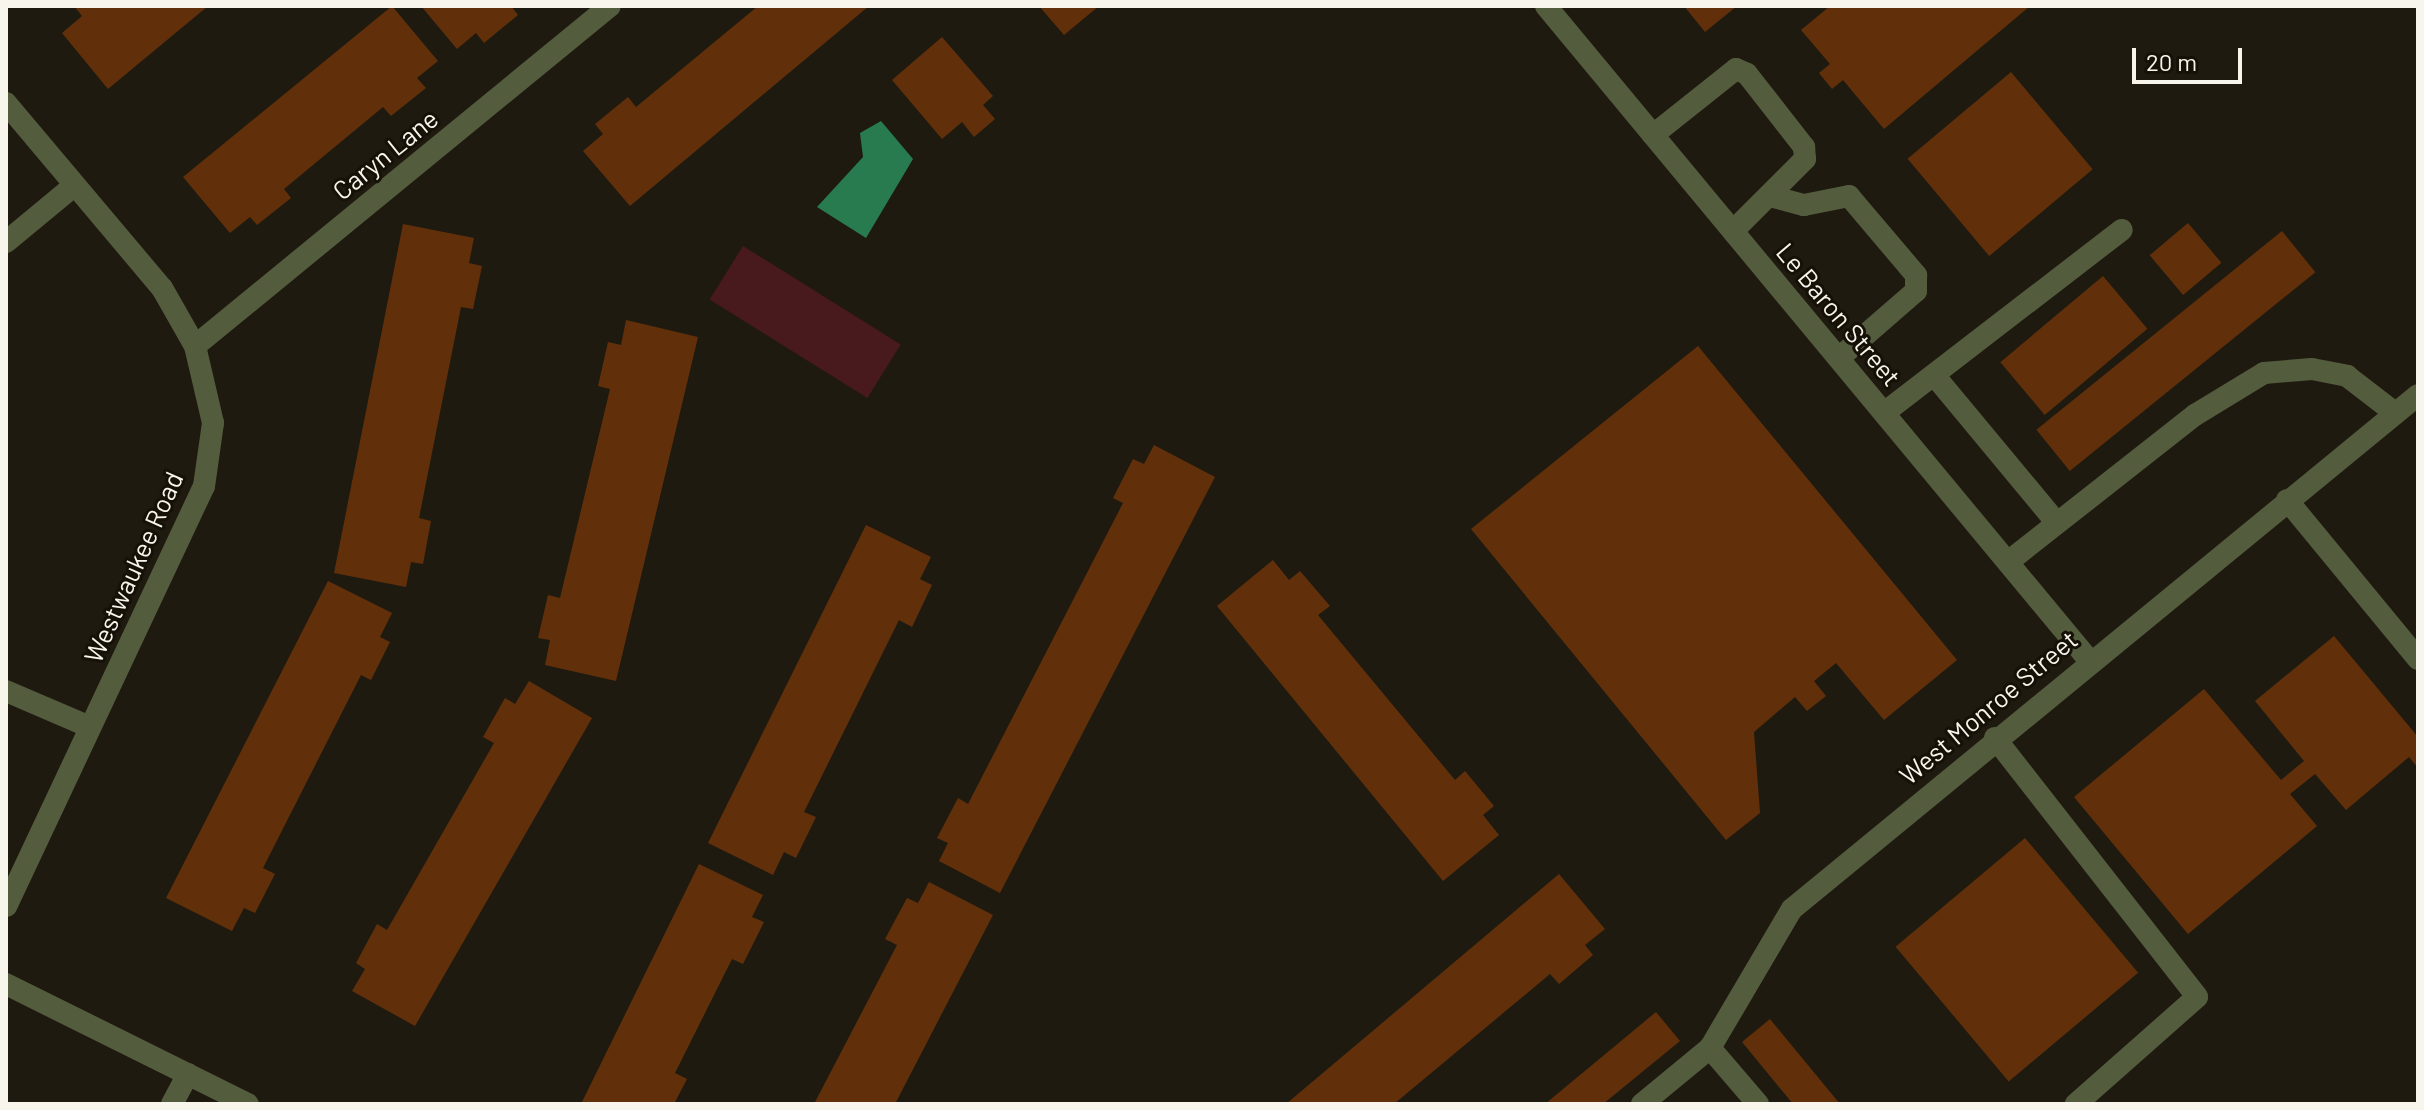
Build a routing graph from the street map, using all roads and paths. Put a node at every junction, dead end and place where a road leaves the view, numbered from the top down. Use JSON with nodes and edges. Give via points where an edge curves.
{"nodes":[{"id":1,"x":610,"y":6,"type":"edge"},
{"id":2,"x":1546,"y":6,"type":"edge"},
{"id":3,"x":6,"y":103,"type":"edge"},
{"id":4,"x":1653,"y":135,"type":"junction"},
{"id":5,"x":75,"y":185,"type":"junction"},
{"id":6,"x":1774,"y":197,"type":"junction"},
{"id":7,"x":2122,"y":230,"type":"dead end"},
{"id":8,"x":1733,"y":231,"type":"junction"},
{"id":9,"x":6,"y":242,"type":"edge"},
{"id":10,"x":195,"y":346,"type":"junction"},
{"id":11,"x":1839,"y":358,"type":"junction"},
{"id":12,"x":1934,"y":375,"type":"junction"},
{"id":13,"x":2418,"y":395,"type":"edge"},
{"id":14,"x":1884,"y":413,"type":"junction"},
{"id":15,"x":2395,"y":413,"type":"junction"},
{"id":16,"x":2287,"y":500,"type":"junction"},
{"id":17,"x":2057,"y":523,"type":"junction"},
{"id":18,"x":2008,"y":562,"type":"junction"},
{"id":19,"x":2088,"y":659,"type":"junction"},
{"id":20,"x":2418,"y":659,"type":"edge"},
{"id":21,"x":6,"y":691,"type":"edge"},
{"id":22,"x":90,"y":727,"type":"junction"},
{"id":23,"x":1995,"y":738,"type":"junction"},
{"id":24,"x":6,"y":906,"type":"edge"},
{"id":25,"x":6,"y":984,"type":"edge"},
{"id":26,"x":1710,"y":1048,"type":"junction"},
{"id":27,"x":188,"y":1074,"type":"junction"},
{"id":28,"x":172,"y":1104,"type":"edge"},
{"id":29,"x":248,"y":1104,"type":"edge"},
{"id":30,"x":1642,"y":1104,"type":"edge"},
{"id":31,"x":1758,"y":1104,"type":"edge"},
{"id":32,"x":2076,"y":1104,"type":"edge"}],
"edges":[{"from":1,"to":10,"type":"street","name":"Caryn Lane"},
{"from":2,"to":4,"type":"street","name":"Le Baron Street"},
{"from":3,"to":5,"type":"street","name":"Westwaukee Road"},
{"from":4,"to":6,"type":"street","via":[[1736,69],[1747,74],[1804,147],[1805,159]]},
{"from":4,"to":8,"type":"street","name":"Le Baron Street"},
{"from":5,"to":9,"type":"street"},
{"from":5,"to":10,"type":"street","name":"Westwaukee Road","via":[[162,288]]},
{"from":6,"to":8,"type":"street"},
{"from":6,"to":11,"type":"street","via":[[1804,205],[1849,196],[1916,275],[1916,291]]},
{"from":7,"to":12,"type":"street"},
{"from":8,"to":11,"type":"street","name":"Le Baron Street"},
{"from":10,"to":22,"type":"street","name":"Westwaukee Road","via":[[213,423],[204,486]]},
{"from":11,"to":14,"type":"street","name":"Le Baron Street"},
{"from":12,"to":14,"type":"street"},
{"from":12,"to":17,"type":"street"},
{"from":13,"to":15,"type":"street","name":"West Monroe Street"},
{"from":14,"to":18,"type":"street","name":"Le Baron Street"},
{"from":15,"to":16,"type":"street","name":"West Monroe Street"},
{"from":15,"to":17,"type":"street","via":[[2347,376],[2312,369],[2264,373],[2195,415]]},
{"from":16,"to":19,"type":"street","name":"West Monroe Street"},
{"from":16,"to":20,"type":"street"},
{"from":17,"to":18,"type":"street"},
{"from":18,"to":19,"type":"street","name":"Le Baron Street"},
{"from":19,"to":23,"type":"street","name":"West Monroe Street"},
{"from":21,"to":22,"type":"street"},
{"from":22,"to":24,"type":"street","name":"Westwaukee Road"},
{"from":23,"to":26,"type":"street","name":"West Monroe Street","via":[[1792,909]]},
{"from":23,"to":32,"type":"street","via":[[2197,997]]},
{"from":25,"to":27,"type":"street"},
{"from":26,"to":30,"type":"street","name":"West Monroe Street"},
{"from":26,"to":31,"type":"street"},
{"from":27,"to":28,"type":"street"},
{"from":27,"to":29,"type":"street"}]}
